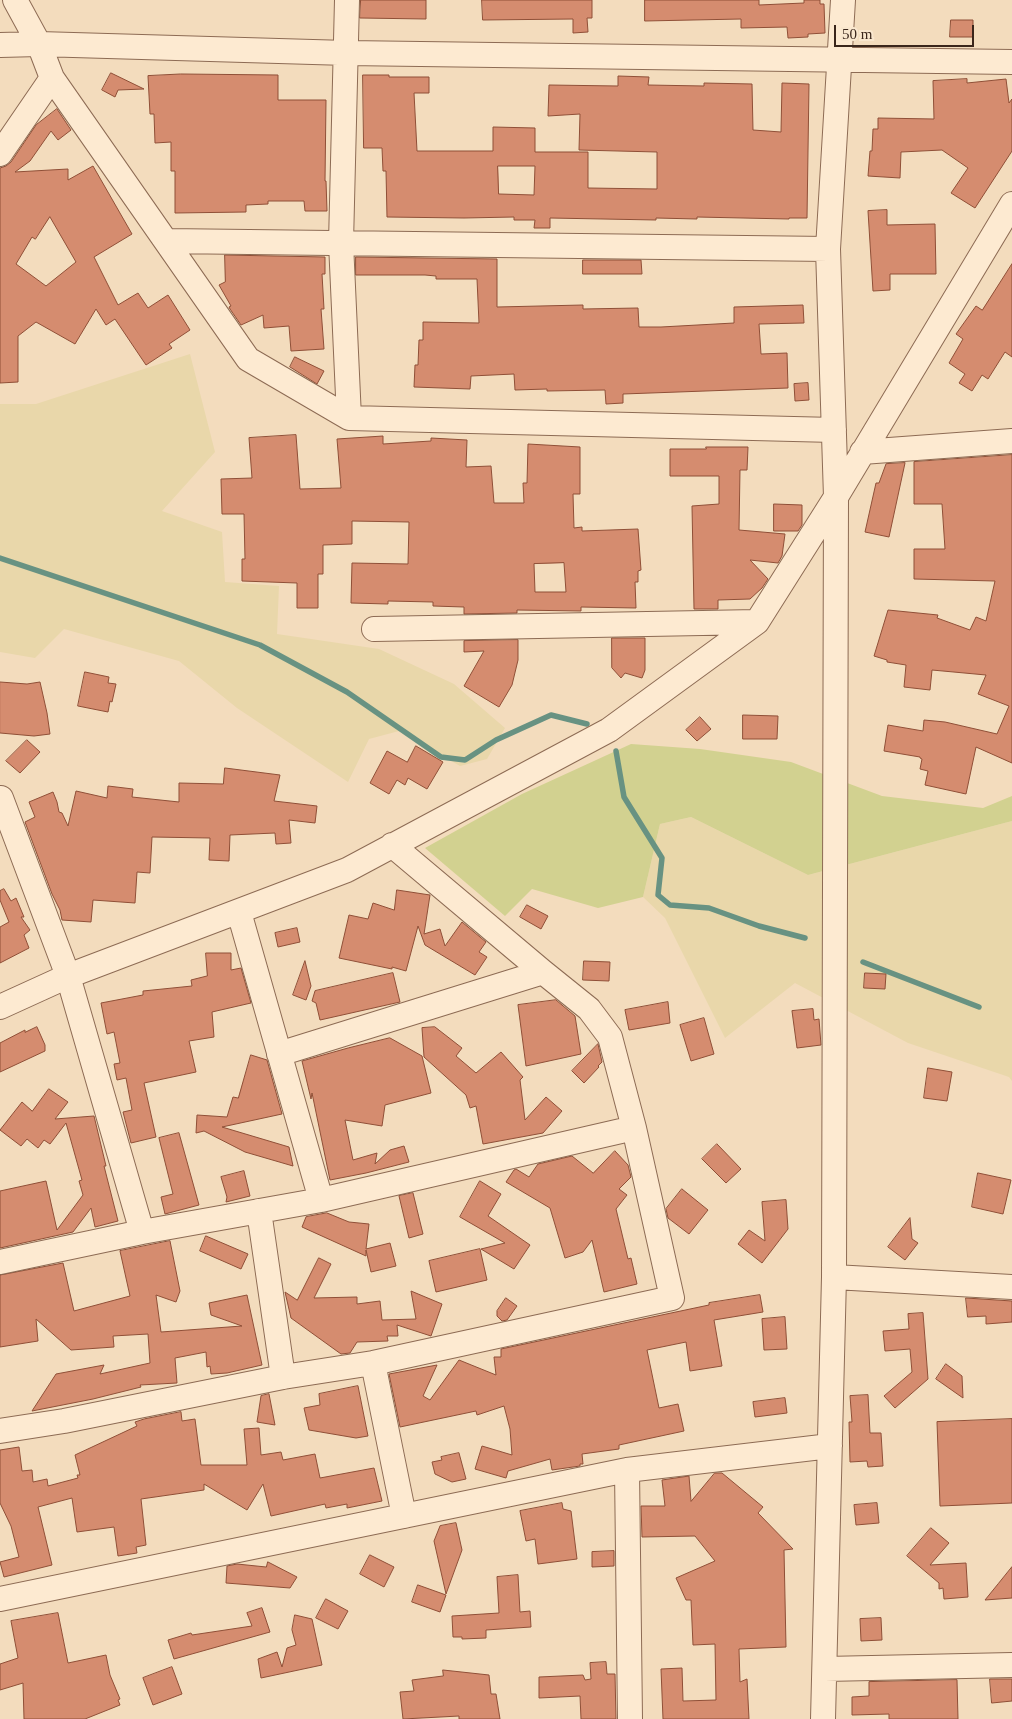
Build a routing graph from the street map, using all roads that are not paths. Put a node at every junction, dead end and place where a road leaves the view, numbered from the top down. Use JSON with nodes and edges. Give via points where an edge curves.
{"nodes":[{"id":1,"x":15,"y":0,"type":"edge"},
{"id":2,"x":347,"y":0,"type":"edge"},
{"id":3,"x":843,"y":0,"type":"edge"},
{"id":4,"x":39,"y":44,"type":"junction"},
{"id":5,"x":0,"y":45,"type":"edge"},
{"id":6,"x":347,"y":53,"type":"junction"},
{"id":7,"x":840,"y":59,"type":"junction"},
{"id":8,"x":1012,"y":62,"type":"edge"},
{"id":9,"x":52,"y":78,"type":"junction"},
{"id":10,"x":0,"y":154,"type":"edge"},
{"id":11,"x":1012,"y":204,"type":"edge"},
{"id":12,"x":166,"y":241,"type":"junction"},
{"id":13,"x":341,"y":243,"type":"junction"},
{"id":14,"x":828,"y":249,"type":"junction"},
{"id":15,"x":348,"y":418,"type":"junction"},
{"id":16,"x":834,"y":430,"type":"junction"},
{"id":17,"x":1012,"y":441,"type":"edge"},
{"id":18,"x":862,"y":452,"type":"junction"},
{"id":19,"x":836,"y":497,"type":"junction"},
{"id":20,"x":757,"y":622,"type":"junction"},
{"id":21,"x":374,"y":629,"type":"dead end"},
{"id":22,"x":0,"y":799,"type":"edge"},
{"id":23,"x":392,"y":845,"type":"junction"},
{"id":24,"x":239,"y":912,"type":"junction"},
{"id":25,"x":543,"y":972,"type":"junction"},
{"id":26,"x":68,"y":976,"type":"junction"},
{"id":27,"x":0,"y":1007,"type":"edge"},
{"id":28,"x":280,"y":1054,"type":"junction"},
{"id":29,"x":634,"y":1128,"type":"junction"},
{"id":30,"x":321,"y":1200,"type":"junction"},
{"id":31,"x":258,"y":1211,"type":"junction"},
{"id":32,"x":142,"y":1232,"type":"junction"},
{"id":33,"x":0,"y":1262,"type":"edge"},
{"id":34,"x":834,"y":1277,"type":"junction"},
{"id":35,"x":1012,"y":1287,"type":"edge"},
{"id":36,"x":373,"y":1363,"type":"junction"},
{"id":37,"x":282,"y":1377,"type":"junction"},
{"id":38,"x":0,"y":1431,"type":"edge"},
{"id":39,"x":830,"y":1446,"type":"junction"},
{"id":40,"x":627,"y":1470,"type":"junction"},
{"id":41,"x":404,"y":1516,"type":"junction"},
{"id":42,"x":0,"y":1599,"type":"edge"},
{"id":43,"x":1012,"y":1665,"type":"edge"},
{"id":44,"x":825,"y":1669,"type":"junction"},
{"id":45,"x":630,"y":1719,"type":"edge"},
{"id":46,"x":823,"y":1719,"type":"edge"}],
"edges":[{"from":1,"to":4,"type":"street"},
{"from":2,"to":6,"type":"street"},
{"from":3,"to":7,"type":"street"},
{"from":4,"to":5,"type":"street"},
{"from":4,"to":6,"type":"street"},
{"from":4,"to":9,"type":"street"},
{"from":6,"to":7,"type":"street"},
{"from":6,"to":13,"type":"street"},
{"from":7,"to":8,"type":"street"},
{"from":7,"to":14,"type":"street"},
{"from":9,"to":10,"type":"street"},
{"from":9,"to":12,"type":"street"},
{"from":11,"to":18,"type":"street"},
{"from":12,"to":13,"type":"street"},
{"from":12,"to":15,"type":"street","via":[[248,359]]},
{"from":13,"to":14,"type":"street"},
{"from":13,"to":15,"type":"street"},
{"from":14,"to":16,"type":"street"},
{"from":15,"to":16,"type":"street"},
{"from":16,"to":19,"type":"street"},
{"from":17,"to":18,"type":"street"},
{"from":18,"to":19,"type":"street"},
{"from":19,"to":20,"type":"street"},
{"from":19,"to":34,"type":"street"},
{"from":20,"to":21,"type":"street"},
{"from":20,"to":23,"type":"street","via":[[610,730]]},
{"from":22,"to":26,"type":"street"},
{"from":23,"to":24,"type":"street","via":[[347,870]]},
{"from":23,"to":25,"type":"street"},
{"from":24,"to":26,"type":"street"},
{"from":24,"to":28,"type":"street"},
{"from":25,"to":28,"type":"street"},
{"from":25,"to":29,"type":"street","via":[[589,1008],[610,1037]]},
{"from":26,"to":27,"type":"street"},
{"from":26,"to":32,"type":"street"},
{"from":28,"to":30,"type":"street"},
{"from":29,"to":30,"type":"street"},
{"from":29,"to":36,"type":"street","via":[[672,1298]]},
{"from":30,"to":31,"type":"street"},
{"from":31,"to":32,"type":"street"},
{"from":31,"to":37,"type":"street"},
{"from":32,"to":33,"type":"street"},
{"from":34,"to":35,"type":"street"},
{"from":34,"to":39,"type":"street"},
{"from":36,"to":37,"type":"street"},
{"from":36,"to":41,"type":"street"},
{"from":37,"to":38,"type":"street","via":[[64,1422]]},
{"from":39,"to":40,"type":"street"},
{"from":39,"to":44,"type":"street"},
{"from":40,"to":41,"type":"street"},
{"from":40,"to":45,"type":"street"},
{"from":41,"to":42,"type":"street"},
{"from":43,"to":44,"type":"street"},
{"from":44,"to":46,"type":"street"}]}
